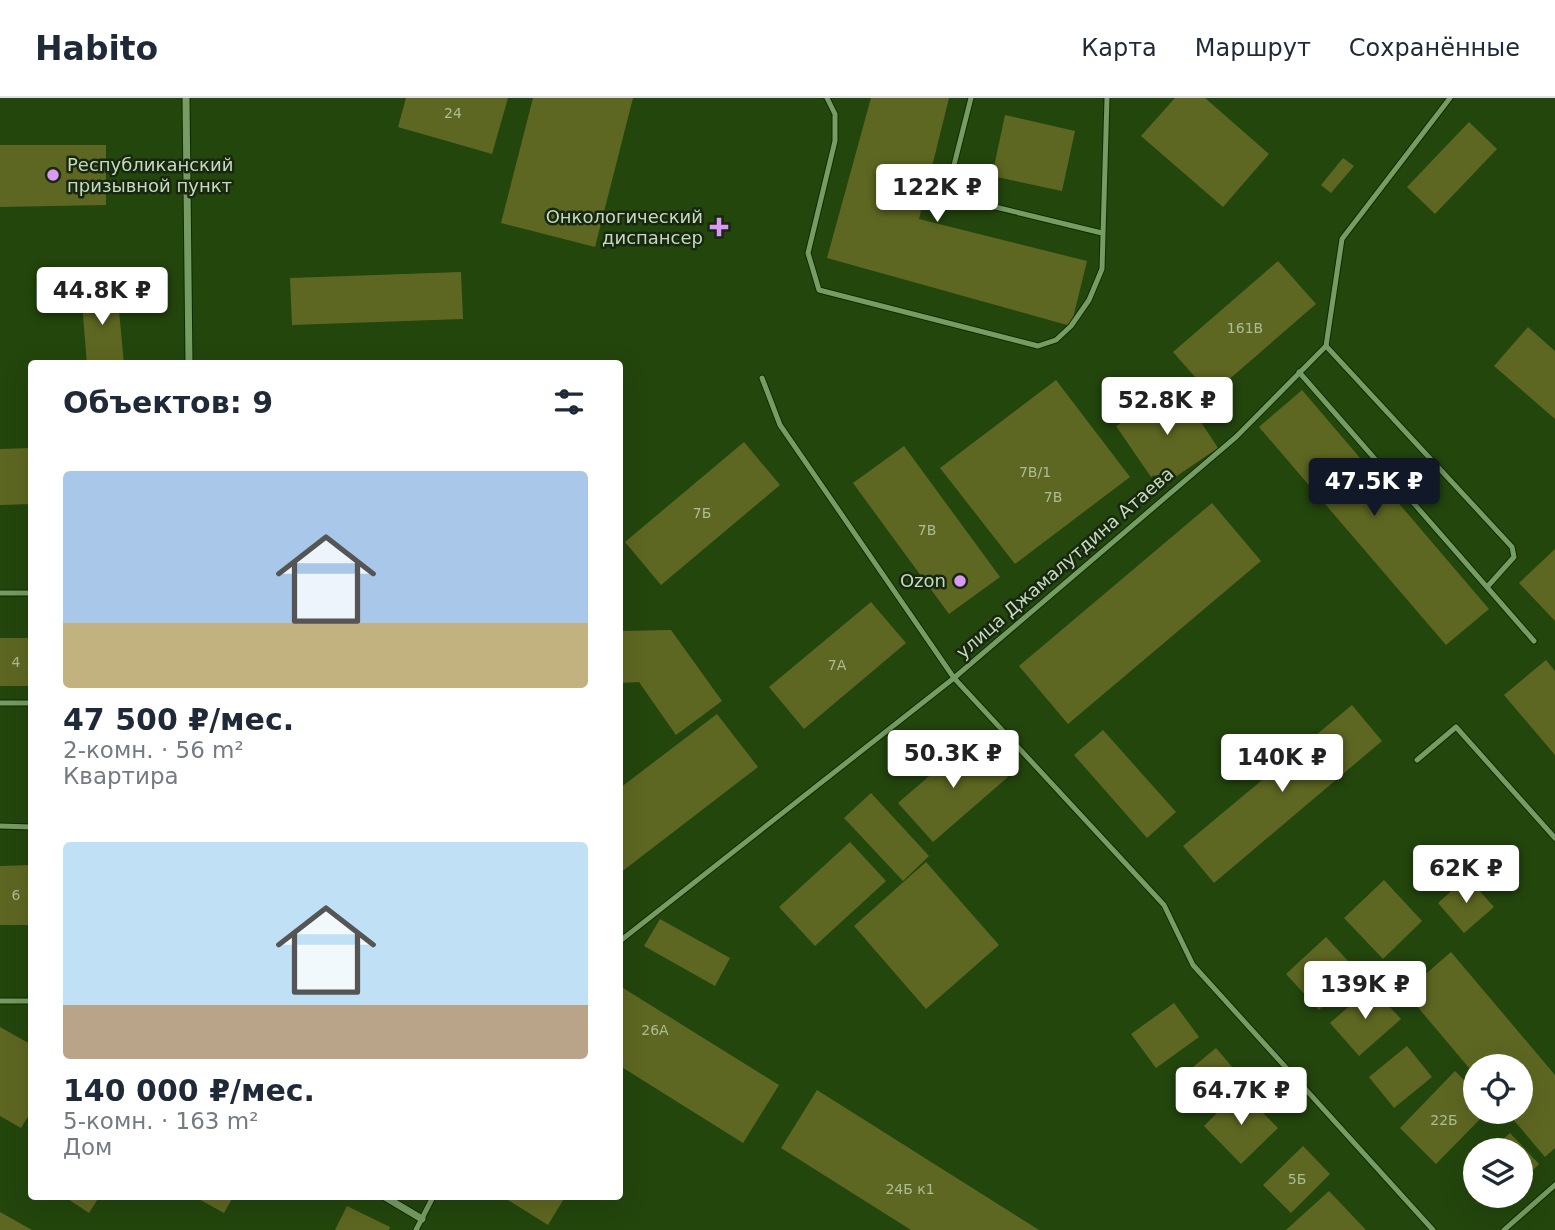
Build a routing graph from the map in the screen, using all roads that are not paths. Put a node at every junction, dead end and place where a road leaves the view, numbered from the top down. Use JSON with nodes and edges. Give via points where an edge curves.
{"nodes":[{"id":1,"x":186,"y":98,"type":"edge"},
{"id":2,"x":827,"y":98,"type":"edge"},
{"id":3,"x":971,"y":98,"type":"edge"},
{"id":4,"x":1107,"y":98,"type":"edge"},
{"id":5,"x":1450,"y":98,"type":"edge"},
{"id":6,"x":1102,"y":233,"type":"junction"},
{"id":7,"x":1326,"y":346,"type":"junction"},
{"id":8,"x":189,"y":360,"type":"edge"},
{"id":9,"x":1299,"y":372,"type":"junction"},
{"id":10,"x":762,"y":378,"type":"dead end"},
{"id":11,"x":1488,"y":586,"type":"junction"},
{"id":12,"x":0,"y":593,"type":"edge"},
{"id":13,"x":28,"y":593,"type":"edge"},
{"id":14,"x":1534,"y":641,"type":"dead end"},
{"id":15,"x":954,"y":678,"type":"junction"},
{"id":16,"x":0,"y":703,"type":"edge"},
{"id":17,"x":28,"y":703,"type":"edge"},
{"id":18,"x":1417,"y":760,"type":"dead end"},
{"id":19,"x":0,"y":826,"type":"edge"},
{"id":20,"x":28,"y":827,"type":"edge"},
{"id":21,"x":1555,"y":838,"type":"edge"},
{"id":22,"x":623,"y":939,"type":"edge"},
{"id":23,"x":0,"y":1001,"type":"edge"},
{"id":24,"x":28,"y":1001,"type":"edge"},
{"id":25,"x":1555,"y":1185,"type":"edge"},
{"id":26,"x":390,"y":1200,"type":"edge"},
{"id":27,"x":432,"y":1200,"type":"edge"},
{"id":28,"x":422,"y":1219,"type":"junction"},
{"id":29,"x":416,"y":1230,"type":"edge"},
{"id":30,"x":1433,"y":1230,"type":"edge"},
{"id":31,"x":1504,"y":1230,"type":"edge"}],
"edges":[{"from":1,"to":8,"type":"street"},
{"from":2,"to":6,"type":"lane","via":[[835,114],[835,141],[808,253],[819,290],[1047,345],[1071,326],[1089,300],[1102,269]]},
{"from":3,"to":6,"type":"lane","via":[[953,169],[964,193],[987,205]]},
{"from":4,"to":6,"type":"lane"},
{"from":5,"to":7,"type":"lane","via":[[1342,239]]},
{"from":7,"to":9,"type":"lane","name":"улица Джамалутдина Атаева"},
{"from":7,"to":11,"type":"lane","via":[[1511,547],[1514,557]]},
{"from":9,"to":11,"type":"lane"},
{"from":9,"to":15,"type":"lane","name":"улица Джамалутдина Атаева","via":[[1236,437]]},
{"from":10,"to":15,"type":"lane","via":[[779,425]]},
{"from":11,"to":14,"type":"lane"},
{"from":12,"to":13,"type":"lane"},
{"from":15,"to":22,"type":"lane","name":"улица Джамалутдина Атаева"},
{"from":15,"to":30,"type":"lane","via":[[1164,905],[1193,965]]},
{"from":16,"to":17,"type":"lane"},
{"from":18,"to":21,"type":"lane","via":[[1455,727]]},
{"from":19,"to":20,"type":"lane"},
{"from":23,"to":24,"type":"lane"},
{"from":25,"to":31,"type":"lane"},
{"from":26,"to":28,"type":"street"},
{"from":27,"to":28,"type":"lane"},
{"from":28,"to":29,"type":"lane"}]}
